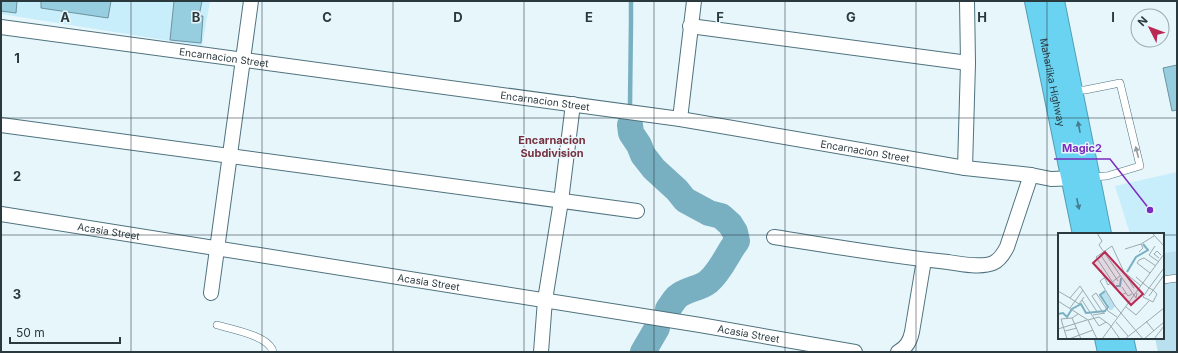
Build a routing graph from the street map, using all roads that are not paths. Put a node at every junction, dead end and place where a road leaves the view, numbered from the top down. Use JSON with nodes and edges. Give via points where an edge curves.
{"nodes":[{"id":1,"x":251,"y":1,"type":"edge"},
{"id":2,"x":694,"y":1,"type":"edge"},
{"id":3,"x":967,"y":1,"type":"edge"},
{"id":4,"x":1036,"y":1,"type":"edge"},
{"id":5,"x":1053,"y":1,"type":"edge"},
{"id":6,"x":690,"y":26,"type":"junction"},
{"id":7,"x":1,"y":27,"type":"edge"},
{"id":8,"x":243,"y":59,"type":"junction"},
{"id":9,"x":968,"y":63,"type":"junction"},
{"id":10,"x":1071,"y":90,"type":"junction"},
{"id":11,"x":573,"y":104,"type":"junction"},
{"id":12,"x":680,"y":119,"type":"junction"},
{"id":13,"x":1,"y":125,"type":"edge"},
{"id":14,"x":230,"y":156,"type":"junction"},
{"id":15,"x":965,"y":168,"type":"junction"},
{"id":16,"x":1031,"y":175,"type":"junction"},
{"id":17,"x":1081,"y":178,"type":"junction"},
{"id":18,"x":561,"y":201,"type":"junction"},
{"id":19,"x":637,"y":212,"type":"dead end"},
{"id":20,"x":1,"y":214,"type":"edge"},
{"id":21,"x":1084,"y":233,"type":"edge"},
{"id":22,"x":1100,"y":233,"type":"edge"},
{"id":23,"x":774,"y":237,"type":"dead end"},
{"id":24,"x":218,"y":248,"type":"junction"},
{"id":25,"x":924,"y":260,"type":"junction"},
{"id":26,"x":1177,"y":278,"type":"edge"},
{"id":27,"x":1164,"y":280,"type":"edge"},
{"id":28,"x":211,"y":293,"type":"dead end"},
{"id":29,"x":544,"y":300,"type":"junction"},
{"id":30,"x":218,"y":325,"type":"dead end"},
{"id":31,"x":1106,"y":339,"type":"edge"},
{"id":32,"x":1122,"y":339,"type":"edge"},
{"id":33,"x":272,"y":352,"type":"edge"},
{"id":34,"x":541,"y":352,"type":"edge"},
{"id":35,"x":855,"y":352,"type":"edge"},
{"id":36,"x":898,"y":352,"type":"edge"},
{"id":37,"x":1109,"y":352,"type":"edge"},
{"id":38,"x":1125,"y":352,"type":"edge"}],
"edges":[{"from":1,"to":8,"type":"street"},
{"from":2,"to":6,"type":"street"},
{"from":3,"to":9,"type":"street"},
{"from":4,"to":17,"type":"highway","name":"Maharlika Highway"},
{"from":5,"to":10,"type":"highway","name":"Maharlika Highway"},
{"from":6,"to":9,"type":"street"},
{"from":6,"to":12,"type":"street"},
{"from":7,"to":8,"type":"street","name":"Encarnacion Street"},
{"from":8,"to":11,"type":"street","name":"Encarnacion Street"},
{"from":8,"to":14,"type":"street"},
{"from":9,"to":15,"type":"street"},
{"from":17,"to":10,"type":"highway","name":"Maharlika Highway","one_way":true},
{"from":17,"to":10,"type":"lane","one_way":true,"via":[[1107,176],[1140,166],[1120,83]]},
{"from":11,"to":12,"type":"street","name":"Encarnacion Street"},
{"from":11,"to":18,"type":"street"},
{"from":12,"to":15,"type":"street","name":"Encarnacion Street"},
{"from":13,"to":14,"type":"street"},
{"from":14,"to":18,"type":"street"},
{"from":14,"to":24,"type":"street"},
{"from":15,"to":16,"type":"street","name":"Encarnacion Street"},
{"from":16,"to":17,"type":"street","name":"Encarnacion Street","via":[[1052,179]]},
{"from":16,"to":25,"type":"street","via":[[1008,247],[1001,257],[993,263],[984,265]]},
{"from":17,"to":21,"type":"highway","name":"Maharlika Highway","one_way":true},
{"from":17,"to":22,"type":"highway","name":"Maharlika Highway"},
{"from":18,"to":19,"type":"street"},
{"from":18,"to":29,"type":"street"},
{"from":20,"to":24,"type":"street","name":"Acasia Street"},
{"from":23,"to":25,"type":"street"},
{"from":24,"to":28,"type":"street"},
{"from":24,"to":29,"type":"street","name":"Acasia Street"},
{"from":25,"to":36,"type":"street","via":[[910,342]]},
{"from":26,"to":27,"type":"lane"},
{"from":29,"to":34,"type":"street"},
{"from":29,"to":35,"type":"street","name":"Acasia Street"},
{"from":30,"to":33,"type":"lane","via":[[263,340]]},
{"from":31,"to":37,"type":"highway"},
{"from":32,"to":38,"type":"highway"}]}
